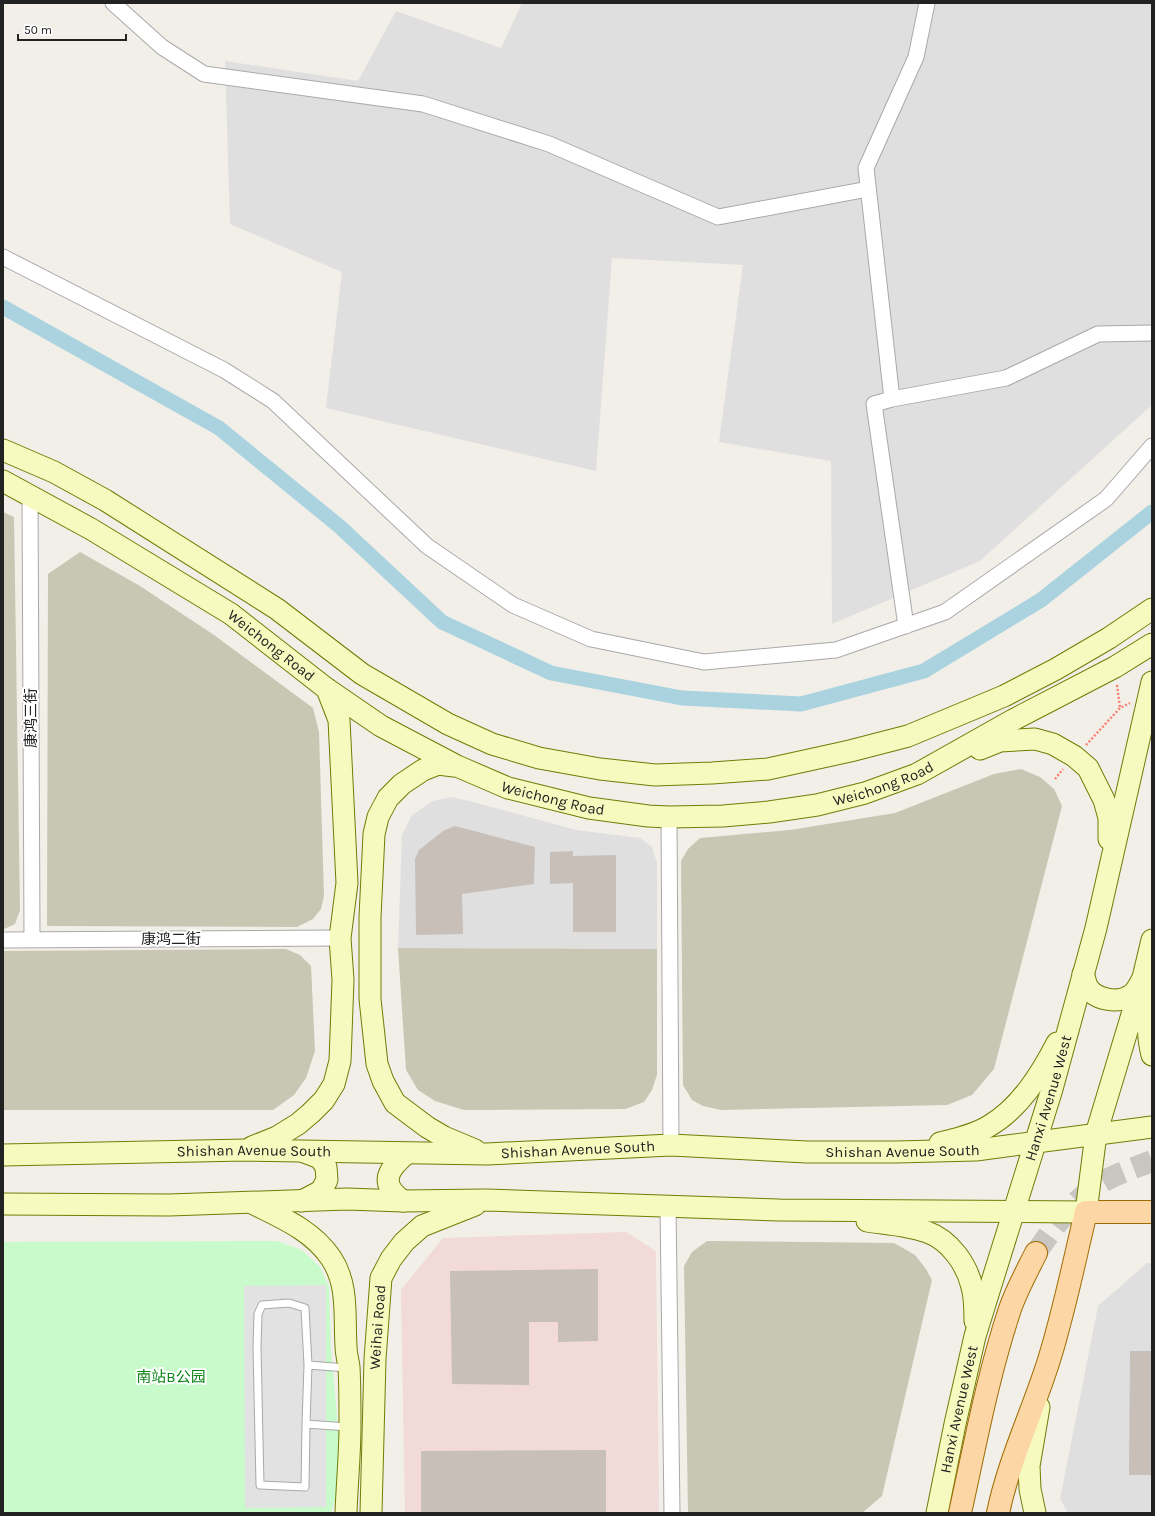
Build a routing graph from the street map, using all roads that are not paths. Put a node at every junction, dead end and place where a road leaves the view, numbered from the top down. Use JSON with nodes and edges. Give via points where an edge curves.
{"nodes":[{"id":1,"x":113,"y":3,"type":"edge"},
{"id":2,"x":927,"y":3,"type":"edge"},
{"id":3,"x":868,"y":189,"type":"junction"},
{"id":4,"x":3,"y":258,"type":"edge"},
{"id":5,"x":1152,"y":333,"type":"edge"},
{"id":6,"x":892,"y":399,"type":"junction"},
{"id":7,"x":1152,"y":446,"type":"edge"},
{"id":8,"x":3,"y":450,"type":"edge"},
{"id":9,"x":3,"y":481,"type":"edge"},
{"id":10,"x":30,"y":496,"type":"junction"},
{"id":11,"x":1152,"y":609,"type":"edge"},
{"id":12,"x":906,"y":626,"type":"junction"},
{"id":13,"x":1152,"y":644,"type":"edge"},
{"id":14,"x":1151,"y":686,"type":"edge"},
{"id":15,"x":327,"y":689,"type":"junction"},
{"id":16,"x":1004,"y":696,"type":"junction"},
{"id":17,"x":1013,"y":720,"type":"junction"},
{"id":18,"x":1152,"y":741,"type":"edge"},
{"id":19,"x":1134,"y":758,"type":"junction"},
{"id":20,"x":457,"y":766,"type":"junction"},
{"id":21,"x":917,"y":774,"type":"junction"},
{"id":22,"x":669,"y":817,"type":"junction"},
{"id":23,"x":347,"y":883,"type":"junction"},
{"id":24,"x":370,"y":917,"type":"junction"},
{"id":25,"x":1096,"y":928,"type":"junction"},
{"id":26,"x":340,"y":938,"type":"junction"},
{"id":27,"x":32,"y":939,"type":"junction"},
{"id":28,"x":3,"y":940,"type":"edge"},
{"id":29,"x":1150,"y":946,"type":"edge"},
{"id":30,"x":1083,"y":974,"type":"junction"},
{"id":31,"x":1143,"y":978,"type":"junction"},
{"id":32,"x":343,"y":980,"type":"junction"},
{"id":33,"x":370,"y":999,"type":"junction"},
{"id":34,"x":1077,"y":999,"type":"junction"},
{"id":35,"x":1152,"y":1055,"type":"edge"},
{"id":36,"x":1152,"y":1127,"type":"edge"},
{"id":37,"x":1096,"y":1134,"type":"junction"},
{"id":38,"x":1035,"y":1142,"type":"junction"},
{"id":39,"x":671,"y":1146,"type":"junction"},
{"id":40,"x":246,"y":1150,"type":"junction"},
{"id":41,"x":304,"y":1152,"type":"junction"},
{"id":42,"x":896,"y":1152,"type":"junction"},
{"id":43,"x":406,"y":1154,"type":"junction"},
{"id":44,"x":487,"y":1154,"type":"junction"},
{"id":45,"x":3,"y":1155,"type":"edge"},
{"id":46,"x":486,"y":1200,"type":"junction"},
{"id":47,"x":302,"y":1201,"type":"junction"},
{"id":48,"x":403,"y":1201,"type":"junction"},
{"id":49,"x":250,"y":1202,"type":"junction"},
{"id":50,"x":3,"y":1204,"type":"edge"},
{"id":51,"x":668,"y":1206,"type":"junction"},
{"id":52,"x":779,"y":1210,"type":"junction"},
{"id":53,"x":1014,"y":1211,"type":"junction"},
{"id":54,"x":1086,"y":1212,"type":"junction"},
{"id":55,"x":1152,"y":1212,"type":"edge"},
{"id":56,"x":1036,"y":1253,"type":"tunnel mouth"},
{"id":57,"x":975,"y":1336,"type":"junction"},
{"id":58,"x":346,"y":1346,"type":"junction"},
{"id":59,"x":375,"y":1359,"type":"junction"},
{"id":60,"x":1049,"y":1360,"type":"junction"},
{"id":61,"x":308,"y":1365,"type":"junction"},
{"id":62,"x":349,"y":1368,"type":"junction"},
{"id":63,"x":306,"y":1424,"type":"junction"},
{"id":64,"x":350,"y":1427,"type":"junction"},
{"id":65,"x":346,"y":1513,"type":"edge"},
{"id":66,"x":371,"y":1513,"type":"edge"},
{"id":67,"x":672,"y":1513,"type":"edge"},
{"id":68,"x":937,"y":1513,"type":"edge"},
{"id":69,"x":960,"y":1513,"type":"edge"},
{"id":70,"x":998,"y":1513,"type":"edge"},
{"id":71,"x":1035,"y":1513,"type":"edge"}],
"edges":[{"from":1,"to":3,"type":"street","via":[[162,47],[204,74],[423,104],[549,144],[718,217]]},
{"from":2,"to":3,"type":"street","via":[[916,57],[866,168]]},
{"from":3,"to":6,"type":"street"},
{"from":4,"to":12,"type":"street","via":[[224,370],[273,401],[427,546],[513,605],[591,639],[704,662],[836,650]]},
{"from":5,"to":6,"type":"street","via":[[1098,334],[1006,378]]},
{"from":6,"to":12,"type":"street","via":[[874,404]]},
{"from":7,"to":12,"type":"street","via":[[1106,499],[945,612]]},
{"from":8,"to":16,"type":"main road","name":"Weichong Road","via":[[54,472],[105,500],[276,609],[362,674],[448,724],[492,744],[539,758],[600,769],[655,775],[768,768],[908,736]]},
{"from":9,"to":10,"type":"main road","name":"Weichong Road"},
{"from":10,"to":15,"type":"main road","name":"Weichong Road","via":[[91,528],[232,614]]},
{"from":10,"to":27,"type":"street","name":"康鸿三街"},
{"from":11,"to":16,"type":"main road","name":"Weichong Road","via":[[1109,638]]},
{"from":13,"to":17,"type":"main road","name":"Weichong Road","via":[[1115,667]]},
{"from":14,"to":19,"type":"main road","name":"Hanxi Avenue West"},
{"from":15,"to":20,"type":"main road","name":"Weichong Road","via":[[381,726]]},
{"from":15,"to":23,"type":"main road","via":[[339,720]]},
{"from":16,"to":17,"type":"main road","via":[[1021,697],[1024,704]]},
{"from":17,"to":21,"type":"main road","name":"Weichong Road"},
{"from":18,"to":19,"type":"main road"},
{"from":19,"to":25,"type":"main road","name":"Hanxi Avenue West"},
{"from":20,"to":22,"type":"main road","name":"Weichong Road","via":[[508,788],[550,799],[589,808]]},
{"from":20,"to":24,"type":"main road","via":[[438,764],[423,770],[402,784],[388,798],[378,817],[374,834]]},
{"from":21,"to":22,"type":"main road","name":"Weichong Road","via":[[865,793],[817,804],[769,812]]},
{"from":21,"to":25,"type":"main road","via":[[1000,741],[1035,738],[1053,744],[1088,768],[1104,800],[1109,818],[1104,888]]},
{"from":22,"to":39,"type":"street"},
{"from":23,"to":24,"type":"main road","via":[[354,873],[360,875],[364,882],[364,895]]},
{"from":23,"to":26,"type":"main road"},
{"from":24,"to":33,"type":"main road"},
{"from":25,"to":30,"type":"main road","name":"Hanxi Avenue West"},
{"from":26,"to":27,"type":"street","name":"康鸿二街"},
{"from":26,"to":32,"type":"main road"},
{"from":27,"to":28,"type":"street","name":"康鸿二街"},
{"from":29,"to":31,"type":"main road"},
{"from":29,"to":35,"type":"main road","via":[[1147,1018],[1148,1041]]},
{"from":30,"to":31,"type":"main road","via":[[1092,992],[1102,998],[1116,1000],[1133,994]]},
{"from":30,"to":34,"type":"main road","name":"Hanxi Avenue West"},
{"from":31,"to":37,"type":"main road"},
{"from":32,"to":33,"type":"main road","via":[[347,1007],[355,1021],[366,1020],[370,1014]]},
{"from":32,"to":40,"type":"main road","via":[[340,1061],[334,1084],[324,1100],[298,1124],[277,1137]]},
{"from":33,"to":44,"type":"main road","via":[[377,1064],[395,1103],[427,1128],[470,1149]]},
{"from":34,"to":38,"type":"main road","name":"Hanxi Avenue West"},
{"from":34,"to":42,"type":"main road","via":[[1042,1068],[1021,1098],[1002,1118],[974,1133]]},
{"from":36,"to":37,"type":"main road","name":"Shishan Avenue South"},
{"from":37,"to":38,"type":"main road","name":"Shishan Avenue South"},
{"from":37,"to":54,"type":"main road"},
{"from":38,"to":42,"type":"main road","name":"Shishan Avenue South","via":[[976,1150]]},
{"from":38,"to":53,"type":"main road","name":"Hanxi Avenue West"},
{"from":39,"to":42,"type":"main road","name":"Shishan Avenue South","via":[[808,1152]]},
{"from":39,"to":44,"type":"main road","name":"Shishan Avenue South"},
{"from":40,"to":41,"type":"main road","name":"Shishan Avenue South"},
{"from":40,"to":45,"type":"main road","name":"Shishan Avenue South"},
{"from":41,"to":43,"type":"main road","name":"Shishan Avenue South"},
{"from":41,"to":47,"type":"main road","via":[[320,1158],[326,1167],[327,1180],[321,1191]]},
{"from":43,"to":44,"type":"main road","name":"Shishan Avenue South"},
{"from":43,"to":48,"type":"main road","via":[[394,1164],[389,1174],[389,1186],[393,1194]]},
{"from":46,"to":48,"type":"main road"},
{"from":46,"to":51,"type":"main road"},
{"from":46,"to":59,"type":"main road","name":"Weihai Road","via":[[422,1226],[404,1242],[391,1259],[381,1278]]},
{"from":47,"to":48,"type":"main road"},
{"from":47,"to":49,"type":"main road"},
{"from":49,"to":50,"type":"main road","via":[[169,1205]]},
{"from":49,"to":58,"type":"main road","via":[[302,1229],[332,1259],[343,1284]]},
{"from":51,"to":52,"type":"main road"},
{"from":51,"to":67,"type":"street"},
{"from":52,"to":53,"type":"main road"},
{"from":52,"to":57,"type":"main road","via":[[910,1227],[929,1232],[944,1242],[966,1271],[975,1305]]},
{"from":53,"to":54,"type":"main road"},
{"from":53,"to":57,"type":"main road","name":"Hanxi Avenue West"},
{"from":54,"to":55,"type":"main road"},
{"from":54,"to":60,"type":"main road"},
{"from":56,"to":69,"type":"main road","via":[[1011,1308],[1000,1345]]},
{"from":57,"to":68,"type":"main road","name":"Hanxi Avenue West"},
{"from":58,"to":59,"type":"main road","via":[[349,1340],[362,1338]]},
{"from":58,"to":62,"type":"main road"},
{"from":59,"to":66,"type":"main road","name":"Weihai Road"},
{"from":60,"to":70,"type":"main road","via":[[1011,1466]]},
{"from":60,"to":71,"type":"main road","via":[[1029,1466]]},
{"from":61,"to":62,"type":"lane"},
{"from":61,"to":63,"type":"lane"},
{"from":61,"to":63,"type":"lane","via":[[304,1308],[289,1303],[262,1305],[258,1314],[257,1347],[260,1485],[305,1487]]},
{"from":62,"to":64,"type":"main road"},
{"from":63,"to":64,"type":"lane"},
{"from":64,"to":65,"type":"main road"}]}
